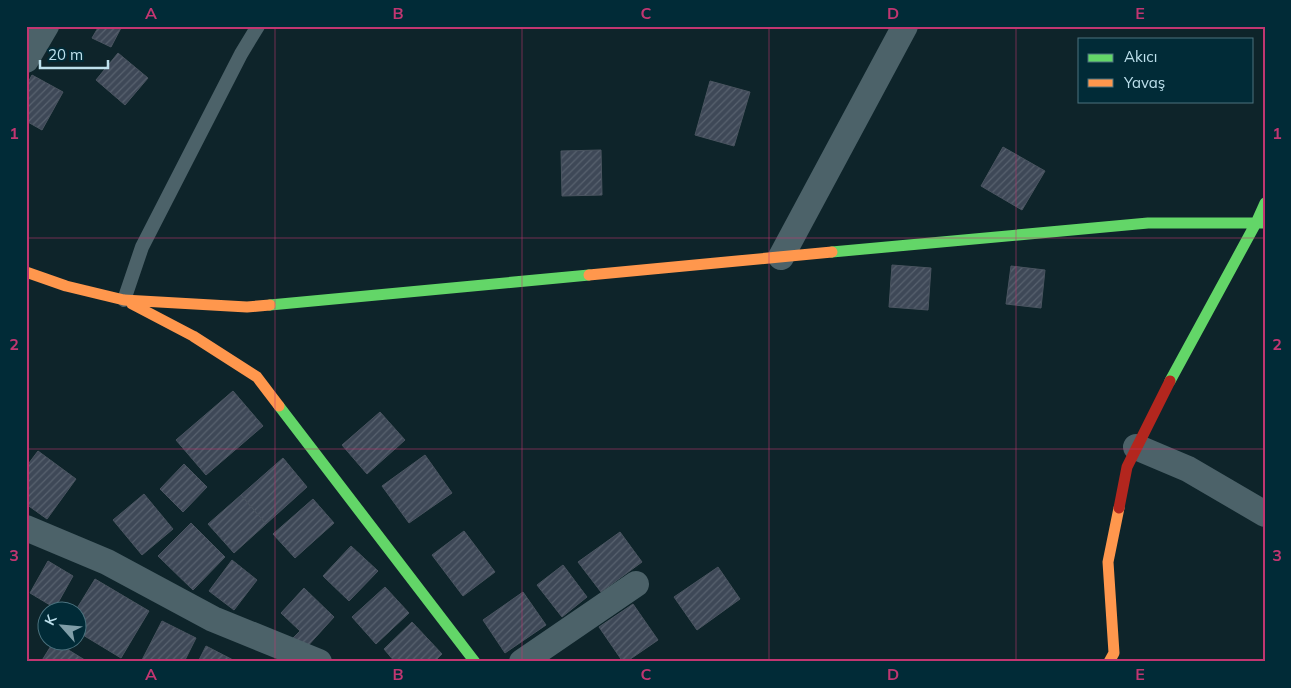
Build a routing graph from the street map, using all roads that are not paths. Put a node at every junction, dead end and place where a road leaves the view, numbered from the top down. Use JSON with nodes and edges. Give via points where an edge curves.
{"nodes":[{"id":1,"x":46,"y":26,"type":"edge"},
{"id":2,"x":258,"y":26,"type":"edge"},
{"id":3,"x":905,"y":26,"type":"edge"},
{"id":4,"x":26,"y":60,"type":"edge"},
{"id":5,"x":1265,"y":203,"type":"edge"},
{"id":6,"x":1260,"y":223,"type":"edge"},
{"id":7,"x":781,"y":257,"type":"junction"},
{"id":8,"x":26,"y":272,"type":"edge"},
{"id":9,"x":124,"y":300,"type":"junction"},
{"id":10,"x":1136,"y":447,"type":"junction"},
{"id":11,"x":1265,"y":514,"type":"edge"},
{"id":12,"x":26,"y":528,"type":"edge"},
{"id":13,"x":636,"y":584,"type":"dead end"},
{"id":14,"x":319,"y":662,"type":"edge"},
{"id":15,"x":475,"y":662,"type":"edge"},
{"id":16,"x":522,"y":662,"type":"edge"},
{"id":17,"x":1109,"y":662,"type":"edge"}],
"edges":[{"from":1,"to":4,"type":"street"},
{"from":2,"to":9,"type":"lane","via":[[142,246]]},
{"from":3,"to":7,"type":"street"},
{"from":5,"to":6,"type":"street"},
{"from":6,"to":7,"type":"street","via":[[1148,223]]},
{"from":6,"to":10,"type":"street"},
{"from":7,"to":9,"type":"street","via":[[247,307]]},
{"from":8,"to":9,"type":"street"},
{"from":9,"to":15,"type":"street","via":[[194,336],[257,377]]},
{"from":10,"to":11,"type":"street","via":[[1188,469]]},
{"from":10,"to":17,"type":"street","via":[[1127,467],[1108,562],[1114,653]]},
{"from":12,"to":14,"type":"street","via":[[107,562],[213,619]]},
{"from":13,"to":16,"type":"street"}]}
